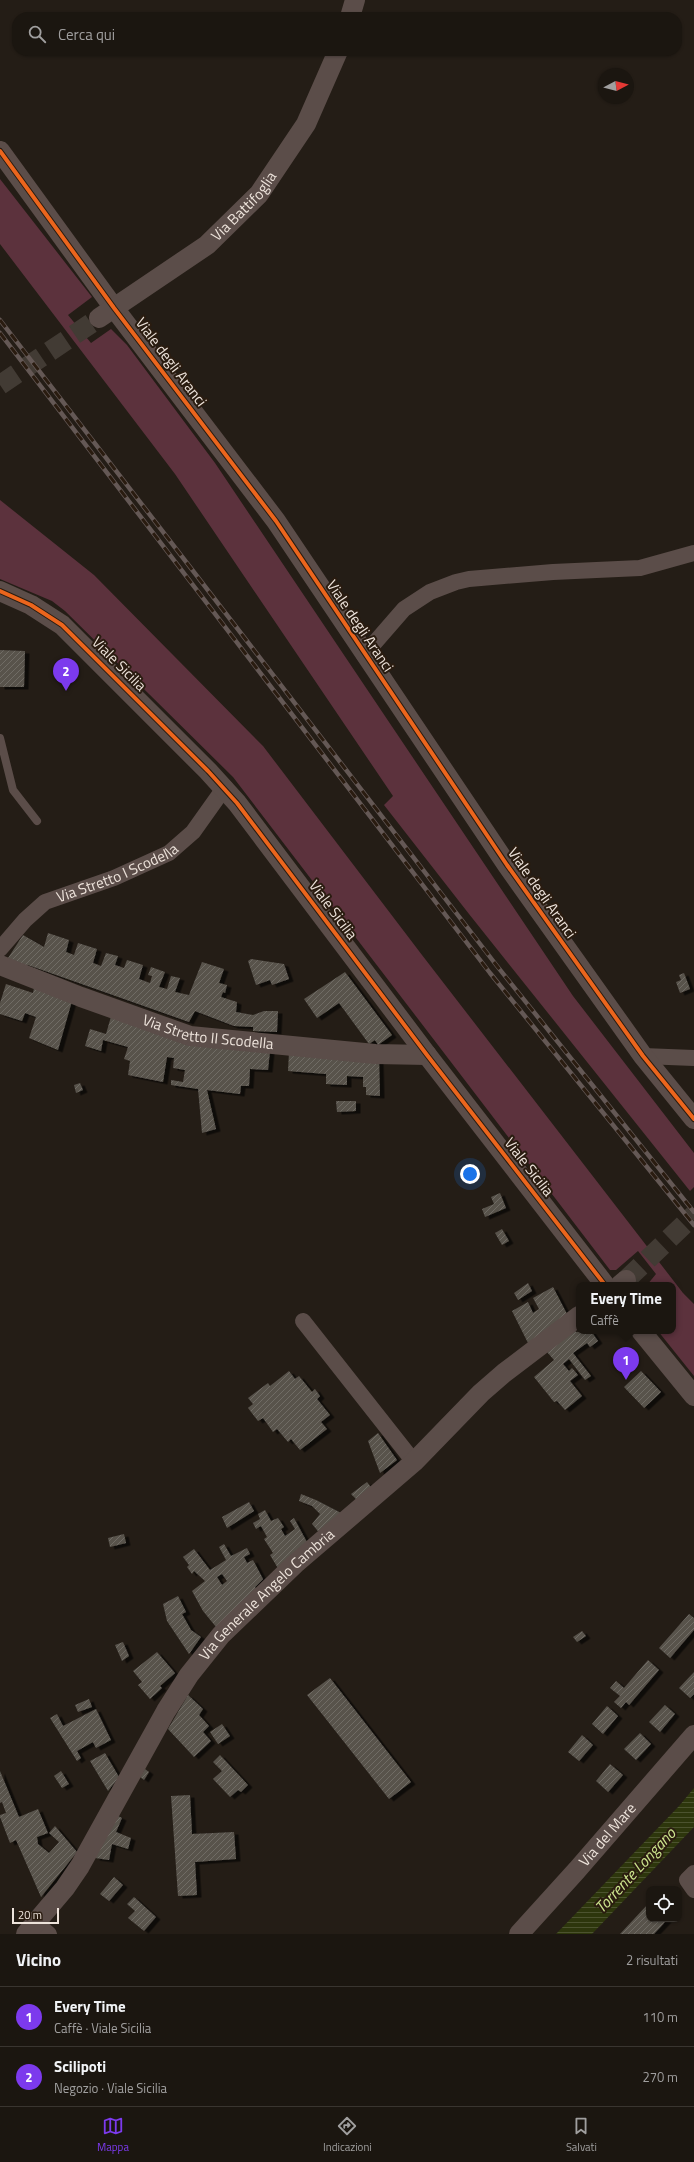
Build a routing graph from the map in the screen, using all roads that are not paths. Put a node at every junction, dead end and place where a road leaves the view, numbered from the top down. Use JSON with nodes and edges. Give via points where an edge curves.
{"nodes":[{"id":1,"x":354,"y":0,"type":"edge"},
{"id":2,"x":351,"y":12,"type":"edge"},
{"id":3,"x":336,"y":56,"type":"edge"},
{"id":4,"x":0,"y":151,"type":"edge"},
{"id":5,"x":107,"y":313,"type":"junction"},
{"id":6,"x":694,"y":553,"type":"edge"},
{"id":7,"x":0,"y":590,"type":"edge"},
{"id":8,"x":364,"y":655,"type":"junction"},
{"id":9,"x":0,"y":738,"type":"edge"},
{"id":10,"x":225,"y":787,"type":"junction"},
{"id":11,"x":37,"y":821,"type":"dead end"},
{"id":12,"x":0,"y":949,"type":"edge"},
{"id":13,"x":0,"y":965,"type":"edge"},
{"id":14,"x":426,"y":1055,"type":"junction"},
{"id":15,"x":643,"y":1056,"type":"junction"},
{"id":16,"x":694,"y":1058,"type":"edge"},
{"id":17,"x":694,"y":1119,"type":"edge"},
{"id":18,"x":602,"y":1282,"type":"edge"},
{"id":19,"x":576,"y":1318,"type":"edge"},
{"id":20,"x":302,"y":1321,"type":"dead end"},
{"id":21,"x":643,"y":1334,"type":"edge"},
{"id":22,"x":694,"y":1396,"type":"edge"},
{"id":23,"x":414,"y":1462,"type":"junction"},
{"id":24,"x":694,"y":1735,"type":"edge"},
{"id":25,"x":37,"y":1930,"type":"edge"},
{"id":26,"x":519,"y":1934,"type":"edge"}],
"edges":[{"from":1,"to":2,"type":"street"},
{"from":3,"to":5,"type":"street","name":"Via Battifoglia","via":[[306,124],[260,194],[207,245]]},
{"from":4,"to":5,"type":"street","name":"Viale degli Aranci"},
{"from":5,"to":8,"type":"street","name":"Viale degli Aranci","via":[[276,521]]},
{"from":6,"to":8,"type":"street","via":[[640,568],[553,572],[456,582],[430,592],[404,609]]},
{"from":7,"to":10,"type":"street","name":"Viale Sicilia","via":[[31,605],[62,625]]},
{"from":8,"to":15,"type":"street","name":"Viale degli Aranci","via":[[507,865]]},
{"from":9,"to":11,"type":"lane","via":[[14,790]]},
{"from":10,"to":12,"type":"street","name":"Via Stretto I Scodella","via":[[193,832],[169,853],[114,878],[45,902]]},
{"from":10,"to":14,"type":"street","name":"Viale Sicilia"},
{"from":13,"to":14,"type":"street","name":"Via Stretto II Scodella","via":[[190,1036],[375,1054]]},
{"from":14,"to":18,"type":"street","name":"Viale Sicilia"},
{"from":15,"to":16,"type":"street"},
{"from":15,"to":17,"type":"street","name":"Viale degli Aranci"},
{"from":19,"to":23,"type":"street","name":"Via Generale Angelo Cambria","via":[[486,1388]]},
{"from":20,"to":23,"type":"street"},
{"from":21,"to":22,"type":"street"},
{"from":23,"to":25,"type":"street","name":"Via Generale Angelo Cambria","via":[[252,1604],[202,1657],[166,1711],[80,1866]]},
{"from":24,"to":26,"type":"street","name":"Via del Mare"}]}
